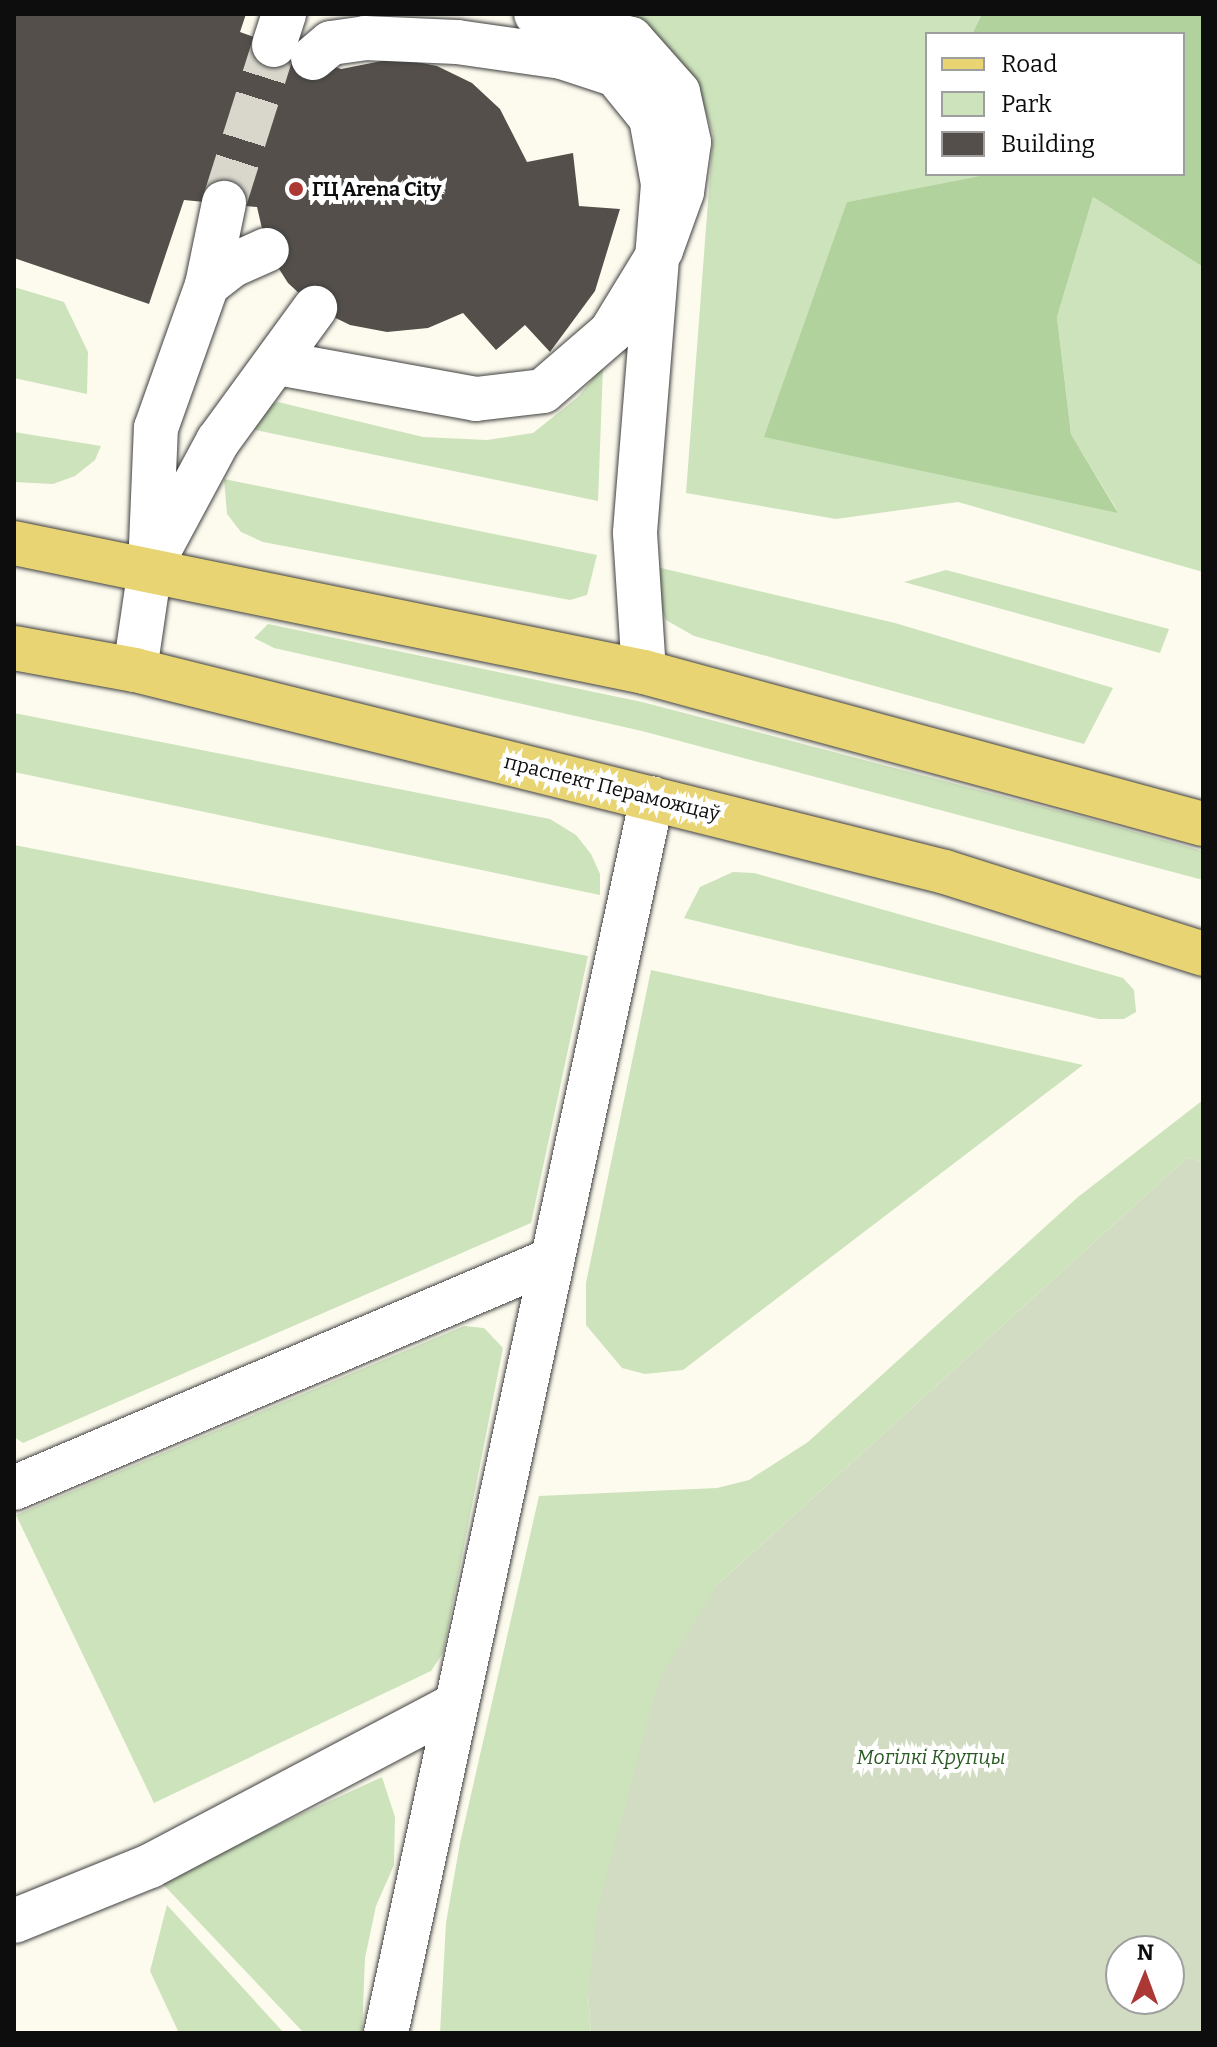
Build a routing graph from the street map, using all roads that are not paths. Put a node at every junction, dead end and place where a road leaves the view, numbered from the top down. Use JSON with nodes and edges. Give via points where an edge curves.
{"nodes":[{"id":1,"x":536,"y":14,"type":"edge"},
{"id":2,"x":290,"y":39,"type":"edge"},
{"id":3,"x":224,"y":203,"type":"tunnel mouth"},
{"id":4,"x":267,"y":250,"type":"dead end"},
{"id":5,"x":661,"y":250,"type":"junction"},
{"id":6,"x":207,"y":285,"type":"junction"},
{"id":7,"x":315,"y":308,"type":"dead end"},
{"id":8,"x":278,"y":363,"type":"junction"},
{"id":9,"x":14,"y":543,"type":"edge"},
{"id":10,"x":150,"y":569,"type":"junction"},
{"id":11,"x":14,"y":648,"type":"edge"},
{"id":12,"x":135,"y":670,"type":"junction"},
{"id":13,"x":644,"y":672,"type":"junction"},
{"id":14,"x":652,"y":798,"type":"junction"},
{"id":15,"x":1203,"y":824,"type":"edge"},
{"id":16,"x":1203,"y":954,"type":"edge"},
{"id":17,"x":551,"y":1260,"type":"junction"},
{"id":18,"x":14,"y":1488,"type":"edge"},
{"id":19,"x":454,"y":1706,"type":"junction"},
{"id":20,"x":14,"y":1921,"type":"edge"},
{"id":21,"x":386,"y":2033,"type":"edge"}],
"edges":[{"from":1,"to":5,"type":"lane","via":[[631,39],[678,92],[689,142],[682,192]]},
{"from":2,"to":5,"type":"lane","via":[[457,42],[562,57],[616,75],[651,118],[663,184]]},
{"from":3,"to":6,"type":"lane"},
{"from":4,"to":6,"type":"lane","via":[[233,265]]},
{"from":5,"to":8,"type":"lane","via":[[611,332],[543,391],[476,399]]},
{"from":5,"to":13,"type":"lane","via":[[635,533]]},
{"from":6,"to":10,"type":"lane","via":[[156,428]]},
{"from":7,"to":8,"type":"lane"},
{"from":8,"to":10,"type":"lane","via":[[218,441]]},
{"from":9,"to":10,"type":"main road"},
{"from":10,"to":12,"type":"lane"},
{"from":10,"to":13,"type":"main road"},
{"from":11,"to":12,"type":"main road","name":"праспект Пераможцаў"},
{"from":12,"to":14,"type":"main road","name":"праспект Пераможцаў"},
{"from":13,"to":15,"type":"main road"},
{"from":14,"to":16,"type":"main road","name":"праспект Пераможцаў","via":[[945,872]]},
{"from":14,"to":17,"type":"lane"},
{"from":17,"to":18,"type":"lane"},
{"from":17,"to":19,"type":"lane"},
{"from":19,"to":20,"type":"lane","via":[[150,1866]]},
{"from":19,"to":21,"type":"lane"}]}
